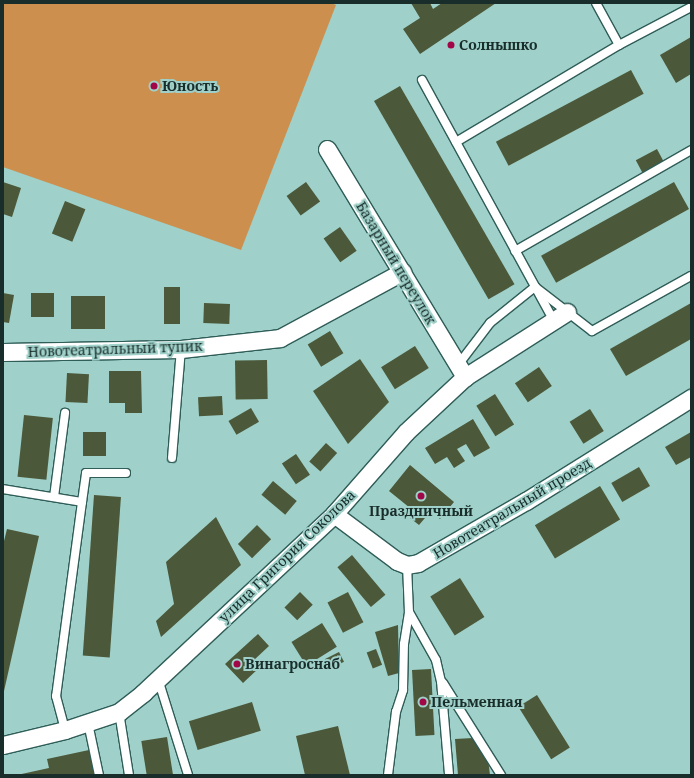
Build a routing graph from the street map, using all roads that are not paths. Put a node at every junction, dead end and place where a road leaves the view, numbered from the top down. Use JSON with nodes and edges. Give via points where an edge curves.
{"nodes":[{"id":1,"x":596,"y":3,"type":"edge"},
{"id":2,"x":691,"y":7,"type":"edge"},
{"id":3,"x":619,"y":45,"type":"junction"},
{"id":4,"x":422,"y":80,"type":"dead end"},
{"id":5,"x":456,"y":142,"type":"junction"},
{"id":6,"x":327,"y":149,"type":"dead end"},
{"id":7,"x":691,"y":150,"type":"edge"},
{"id":8,"x":516,"y":251,"type":"junction"},
{"id":9,"x":402,"y":272,"type":"junction"},
{"id":10,"x":691,"y":276,"type":"edge"},
{"id":11,"x":535,"y":287,"type":"junction"},
{"id":12,"x":560,"y":317,"type":"junction"},
{"id":13,"x":181,"y":349,"type":"junction"},
{"id":14,"x":3,"y":352,"type":"edge"},
{"id":15,"x":461,"y":371,"type":"junction"},
{"id":16,"x":691,"y":398,"type":"edge"},
{"id":17,"x":66,"y":413,"type":"dead end"},
{"id":18,"x":172,"y":458,"type":"dead end"},
{"id":19,"x":126,"y":473,"type":"dead end"},
{"id":20,"x":3,"y":489,"type":"edge"},
{"id":21,"x":54,"y":497,"type":"junction"},
{"id":22,"x":82,"y":502,"type":"junction"},
{"id":23,"x":334,"y":514,"type":"junction"},
{"id":24,"x":407,"y":565,"type":"junction"},
{"id":25,"x":409,"y":612,"type":"junction"},
{"id":26,"x":158,"y":678,"type":"junction"},
{"id":27,"x":441,"y":681,"type":"junction"},
{"id":28,"x":119,"y":712,"type":"junction"},
{"id":29,"x":88,"y":723,"type":"junction"},
{"id":30,"x":65,"y":730,"type":"junction"},
{"id":31,"x":3,"y":745,"type":"edge"},
{"id":32,"x":99,"y":775,"type":"edge"},
{"id":33,"x":129,"y":775,"type":"edge"},
{"id":34,"x":188,"y":775,"type":"edge"},
{"id":35,"x":388,"y":775,"type":"edge"},
{"id":36,"x":449,"y":775,"type":"edge"},
{"id":37,"x":501,"y":775,"type":"edge"}],
"edges":[{"from":1,"to":3,"type":"lane"},
{"from":2,"to":3,"type":"lane"},
{"from":3,"to":5,"type":"lane"},
{"from":4,"to":5,"type":"lane"},
{"from":5,"to":8,"type":"lane"},
{"from":6,"to":9,"type":"street","name":"Базарный переулок"},
{"from":7,"to":8,"type":"lane"},
{"from":8,"to":11,"type":"lane"},
{"from":9,"to":13,"type":"street","name":"Новотеатральный тупик","via":[[280,338]]},
{"from":9,"to":15,"type":"street","name":"Базарный переулок"},
{"from":10,"to":12,"type":"lane","via":[[592,331]]},
{"from":11,"to":12,"type":"lane"},
{"from":11,"to":12,"type":"lane"},
{"from":11,"to":15,"type":"lane","via":[[490,323]]},
{"from":12,"to":15,"type":"street","name":"улица Григория Соколова"},
{"from":13,"to":14,"type":"street","name":"Новотеатральный тупик"},
{"from":13,"to":18,"type":"lane"},
{"from":15,"to":23,"type":"street","name":"улица Григория Соколова"},
{"from":16,"to":24,"type":"street","name":"Новотеатральный проезд","via":[[430,558]]},
{"from":17,"to":21,"type":"lane"},
{"from":19,"to":22,"type":"lane","via":[[86,473]]},
{"from":20,"to":21,"type":"lane"},
{"from":21,"to":22,"type":"lane"},
{"from":22,"to":30,"type":"lane","via":[[56,696]]},
{"from":23,"to":24,"type":"street","via":[[397,561]]},
{"from":23,"to":26,"type":"street","name":"улица Григория Соколова"},
{"from":24,"to":25,"type":"lane"},
{"from":25,"to":27,"type":"lane","via":[[436,660]]},
{"from":25,"to":35,"type":"lane","via":[[404,644],[403,690],[396,712]]},
{"from":26,"to":28,"type":"street","name":"улица Григория Соколова"},
{"from":26,"to":34,"type":"lane"},
{"from":27,"to":36,"type":"lane"},
{"from":27,"to":37,"type":"lane"},
{"from":28,"to":29,"type":"street","name":"улица Григория Соколова"},
{"from":28,"to":33,"type":"lane"},
{"from":29,"to":30,"type":"street","name":"улица Григория Соколова"},
{"from":29,"to":32,"type":"lane"},
{"from":30,"to":31,"type":"street","name":"улица Григория Соколова"}]}
